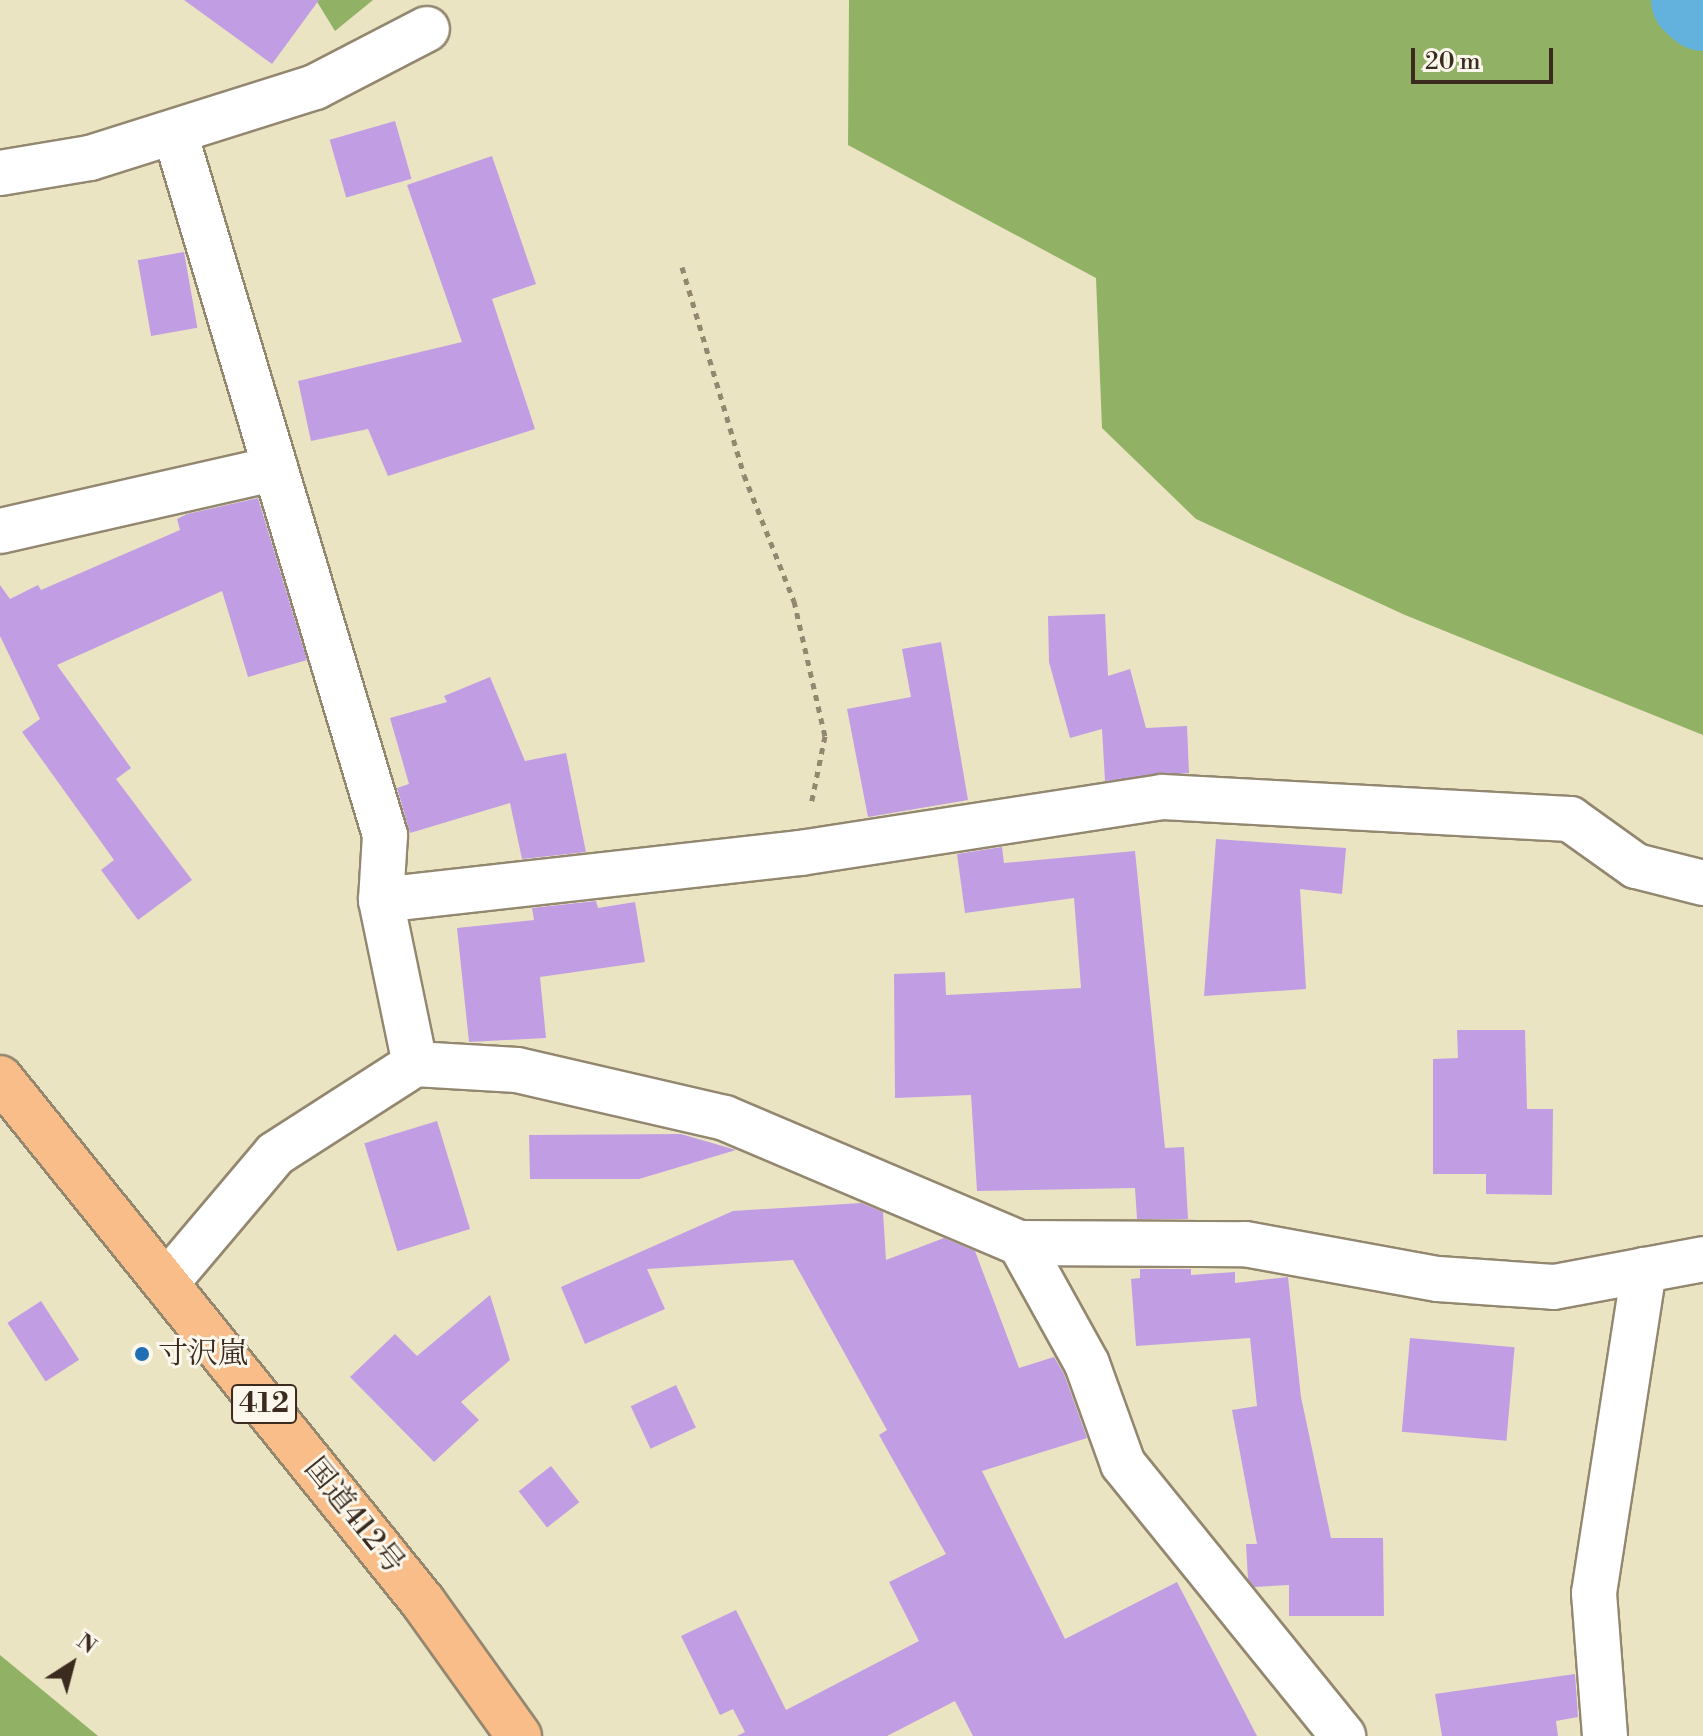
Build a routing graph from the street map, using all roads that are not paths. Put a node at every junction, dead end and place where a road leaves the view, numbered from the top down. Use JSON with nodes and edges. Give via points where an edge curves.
{"nodes":[{"id":1,"x":427,"y":29,"type":"dead end"},
{"id":2,"x":175,"y":133,"type":"junction"},
{"id":3,"x":0,"y":173,"type":"edge"},
{"id":4,"x":274,"y":469,"type":"junction"},
{"id":5,"x":0,"y":531,"type":"edge"},
{"id":6,"x":1703,"y":883,"type":"edge"},
{"id":7,"x":381,"y":900,"type":"junction"},
{"id":8,"x":415,"y":1064,"type":"junction"},
{"id":9,"x":0,"y":1078,"type":"edge"},
{"id":10,"x":1020,"y":1243,"type":"junction"},
{"id":11,"x":1703,"y":1259,"type":"edge"},
{"id":12,"x":1644,"y":1270,"type":"junction"},
{"id":13,"x":167,"y":1282,"type":"junction"},
{"id":14,"x":519,"y":1736,"type":"edge"},
{"id":15,"x":1343,"y":1736,"type":"edge"},
{"id":16,"x":1605,"y":1736,"type":"edge"}],
"edges":[{"from":1,"to":2,"type":"street","via":[[315,87]]},
{"from":2,"to":3,"type":"street","via":[[90,158]]},
{"from":2,"to":4,"type":"street"},
{"from":4,"to":5,"type":"street"},
{"from":4,"to":7,"type":"street","via":[[385,835]]},
{"from":6,"to":7,"type":"street","via":[[1636,866],[1570,819],[1162,797],[801,853]]},
{"from":7,"to":8,"type":"street"},
{"from":8,"to":10,"type":"street","via":[[517,1070],[725,1118]]},
{"from":8,"to":13,"type":"street","via":[[275,1154]]},
{"from":9,"to":13,"type":"highway","name":"国道412号","number":"412"},
{"from":10,"to":12,"type":"street","via":[[1245,1244],[1438,1279],[1554,1287]]},
{"from":10,"to":15,"type":"street","via":[[1087,1364],[1123,1464]]},
{"from":11,"to":12,"type":"street"},
{"from":12,"to":16,"type":"street","via":[[1594,1593]]},
{"from":13,"to":14,"type":"highway","name":"国道412号","number":"412","via":[[423,1602]]}]}
